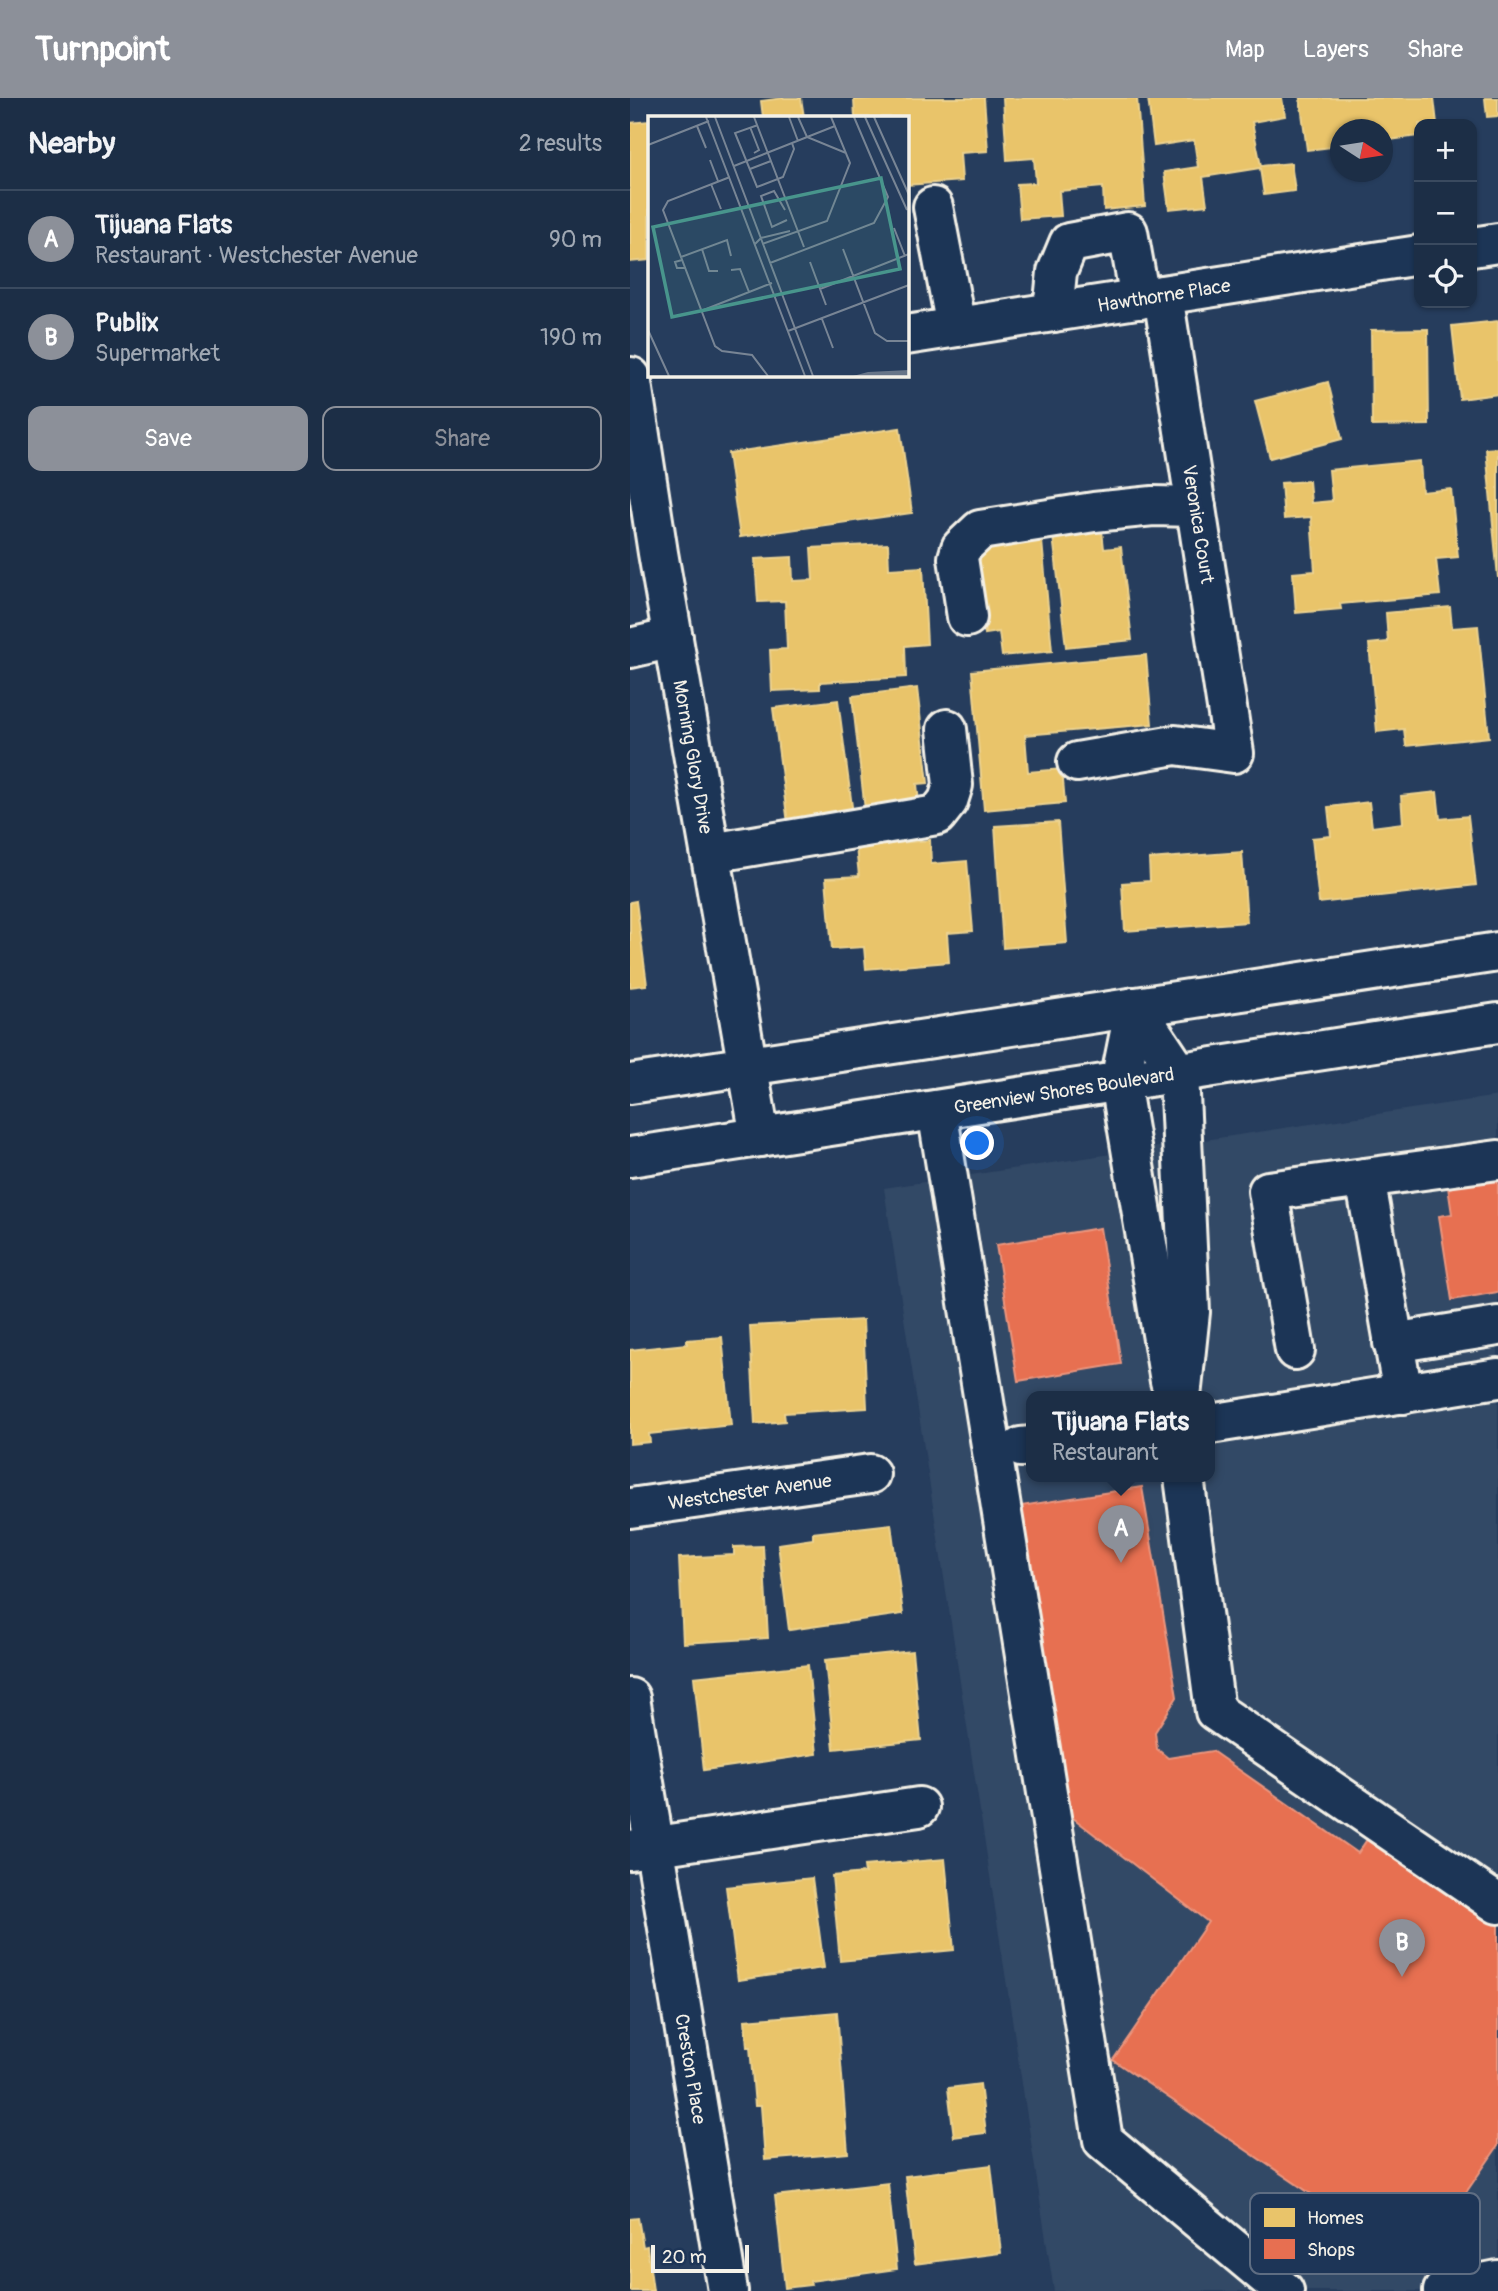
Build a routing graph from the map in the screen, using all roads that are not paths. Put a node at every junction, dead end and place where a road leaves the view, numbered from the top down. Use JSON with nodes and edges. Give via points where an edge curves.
{"nodes":[{"id":1,"x":933,"y":207,"type":"dead end"},
{"id":2,"x":1498,"y":243,"type":"edge"},
{"id":3,"x":1477,"y":246,"type":"edge"},
{"id":4,"x":1414,"y":256,"type":"edge"},
{"id":5,"x":1151,"y":297,"type":"junction"},
{"id":6,"x":1053,"y":312,"type":"junction"},
{"id":7,"x":956,"y":327,"type":"junction"},
{"id":8,"x":908,"y":335,"type":"edge"},
{"id":9,"x":637,"y":376,"type":"edge"},
{"id":10,"x":1196,"y":507,"type":"junction"},
{"id":11,"x":968,"y":617,"type":"dead end"},
{"id":12,"x":673,"y":638,"type":"junction"},
{"id":13,"x":630,"y":648,"type":"edge"},
{"id":14,"x":947,"y":729,"type":"dead end"},
{"id":15,"x":1077,"y":762,"type":"dead end"},
{"id":16,"x":710,"y":853,"type":"junction"},
{"id":17,"x":1498,"y":952,"type":"edge"},
{"id":18,"x":1135,"y":1007,"type":"junction"},
{"id":19,"x":1498,"y":1023,"type":"edge"},
{"id":20,"x":748,"y":1066,"type":"junction"},
{"id":21,"x":1179,"y":1073,"type":"junction"},
{"id":22,"x":1120,"y":1082,"type":"junction"},
{"id":23,"x":630,"y":1084,"type":"edge"},
{"id":24,"x":937,"y":1110,"type":"junction"},
{"id":25,"x":760,"y":1137,"type":"junction"},
{"id":26,"x":630,"y":1157,"type":"edge"},
{"id":27,"x":1498,"y":1160,"type":"edge"},
{"id":28,"x":1364,"y":1178,"type":"junction"},
{"id":29,"x":1498,"y":1326,"type":"edge"},
{"id":30,"x":1393,"y":1343,"type":"junction"},
{"id":31,"x":1295,"y":1350,"type":"dead end"},
{"id":32,"x":1498,"y":1378,"type":"edge"},
{"id":33,"x":1171,"y":1391,"type":"edge"},
{"id":34,"x":1182,"y":1391,"type":"edge"},
{"id":35,"x":1403,"y":1394,"type":"junction"},
{"id":36,"x":1215,"y":1423,"type":"edge"},
{"id":37,"x":870,"y":1474,"type":"dead end"},
{"id":38,"x":1185,"y":1482,"type":"edge"},
{"id":39,"x":630,"y":1508,"type":"edge"},
{"id":40,"x":630,"y":1698,"type":"edge"},
{"id":41,"x":919,"y":1807,"type":"dead end"},
{"id":42,"x":642,"y":1848,"type":"edge"},
{"id":43,"x":1498,"y":1904,"type":"edge"},
{"id":44,"x":1250,"y":2263,"type":"edge"},
{"id":45,"x":1263,"y":2274,"type":"edge"},
{"id":46,"x":1498,"y":2280,"type":"edge"},
{"id":47,"x":728,"y":2291,"type":"edge"},
{"id":48,"x":1283,"y":2291,"type":"edge"},
{"id":49,"x":1443,"y":2291,"type":"edge"}],
"edges":[{"from":1,"to":7,"type":"street"},
{"from":2,"to":3,"type":"street"},
{"from":4,"to":5,"type":"street","name":"Hawthorne Place"},
{"from":5,"to":6,"type":"street","name":"Hawthorne Place"},
{"from":5,"to":6,"type":"street","name":"Veronica Court","via":[[1128,232],[1069,243],[1057,272]]},
{"from":5,"to":10,"type":"street","name":"Veronica Court"},
{"from":6,"to":7,"type":"street","name":"Hawthorne Place"},
{"from":7,"to":8,"type":"street","name":"Hawthorne Place"},
{"from":9,"to":12,"type":"street","name":"Morning Glory Drive"},
{"from":10,"to":11,"type":"street","via":[[1094,512],[980,530],[961,548],[958,558]]},
{"from":10,"to":15,"type":"street","name":"Veronica Court","via":[[1234,753],[1175,745]]},
{"from":12,"to":13,"type":"street"},
{"from":12,"to":16,"type":"street","name":"Morning Glory Drive"},
{"from":14,"to":16,"type":"street","via":[[953,785],[937,815]]},
{"from":16,"to":20,"type":"street","name":"Morning Glory Drive"},
{"from":17,"to":18,"type":"street"},
{"from":18,"to":20,"type":"street"},
{"from":18,"to":21,"type":"street"},
{"from":18,"to":22,"type":"street"},
{"from":19,"to":21,"type":"street","name":"Greenview Shores Boulevard"},
{"from":20,"to":23,"type":"street"},
{"from":20,"to":25,"type":"street","name":"Morning Glory Drive"},
{"from":21,"to":22,"type":"street","name":"Greenview Shores Boulevard"},
{"from":21,"to":34,"type":"street","via":[[1190,1312]]},
{"from":22,"to":24,"type":"street","name":"Greenview Shores Boulevard"},
{"from":22,"to":33,"type":"street"},
{"from":24,"to":25,"type":"street","name":"Greenview Shores Boulevard"},
{"from":24,"to":44,"type":"street","via":[[1103,2140]]},
{"from":25,"to":26,"type":"street","name":"Greenview Shores Boulevard"},
{"from":27,"to":28,"type":"street"},
{"from":28,"to":30,"type":"street"},
{"from":28,"to":31,"type":"street","via":[[1268,1191]]},
{"from":29,"to":30,"type":"street"},
{"from":30,"to":35,"type":"street"},
{"from":32,"to":35,"type":"street"},
{"from":35,"to":36,"type":"street"},
{"from":37,"to":39,"type":"street","name":"Westchester Avenue"},
{"from":38,"to":43,"type":"street","via":[[1215,1711]]},
{"from":40,"to":42,"type":"street","name":"Creston Place"},
{"from":41,"to":42,"type":"street"},
{"from":42,"to":47,"type":"street","name":"Creston Place"},
{"from":45,"to":48,"type":"street"},
{"from":46,"to":49,"type":"street"}]}
